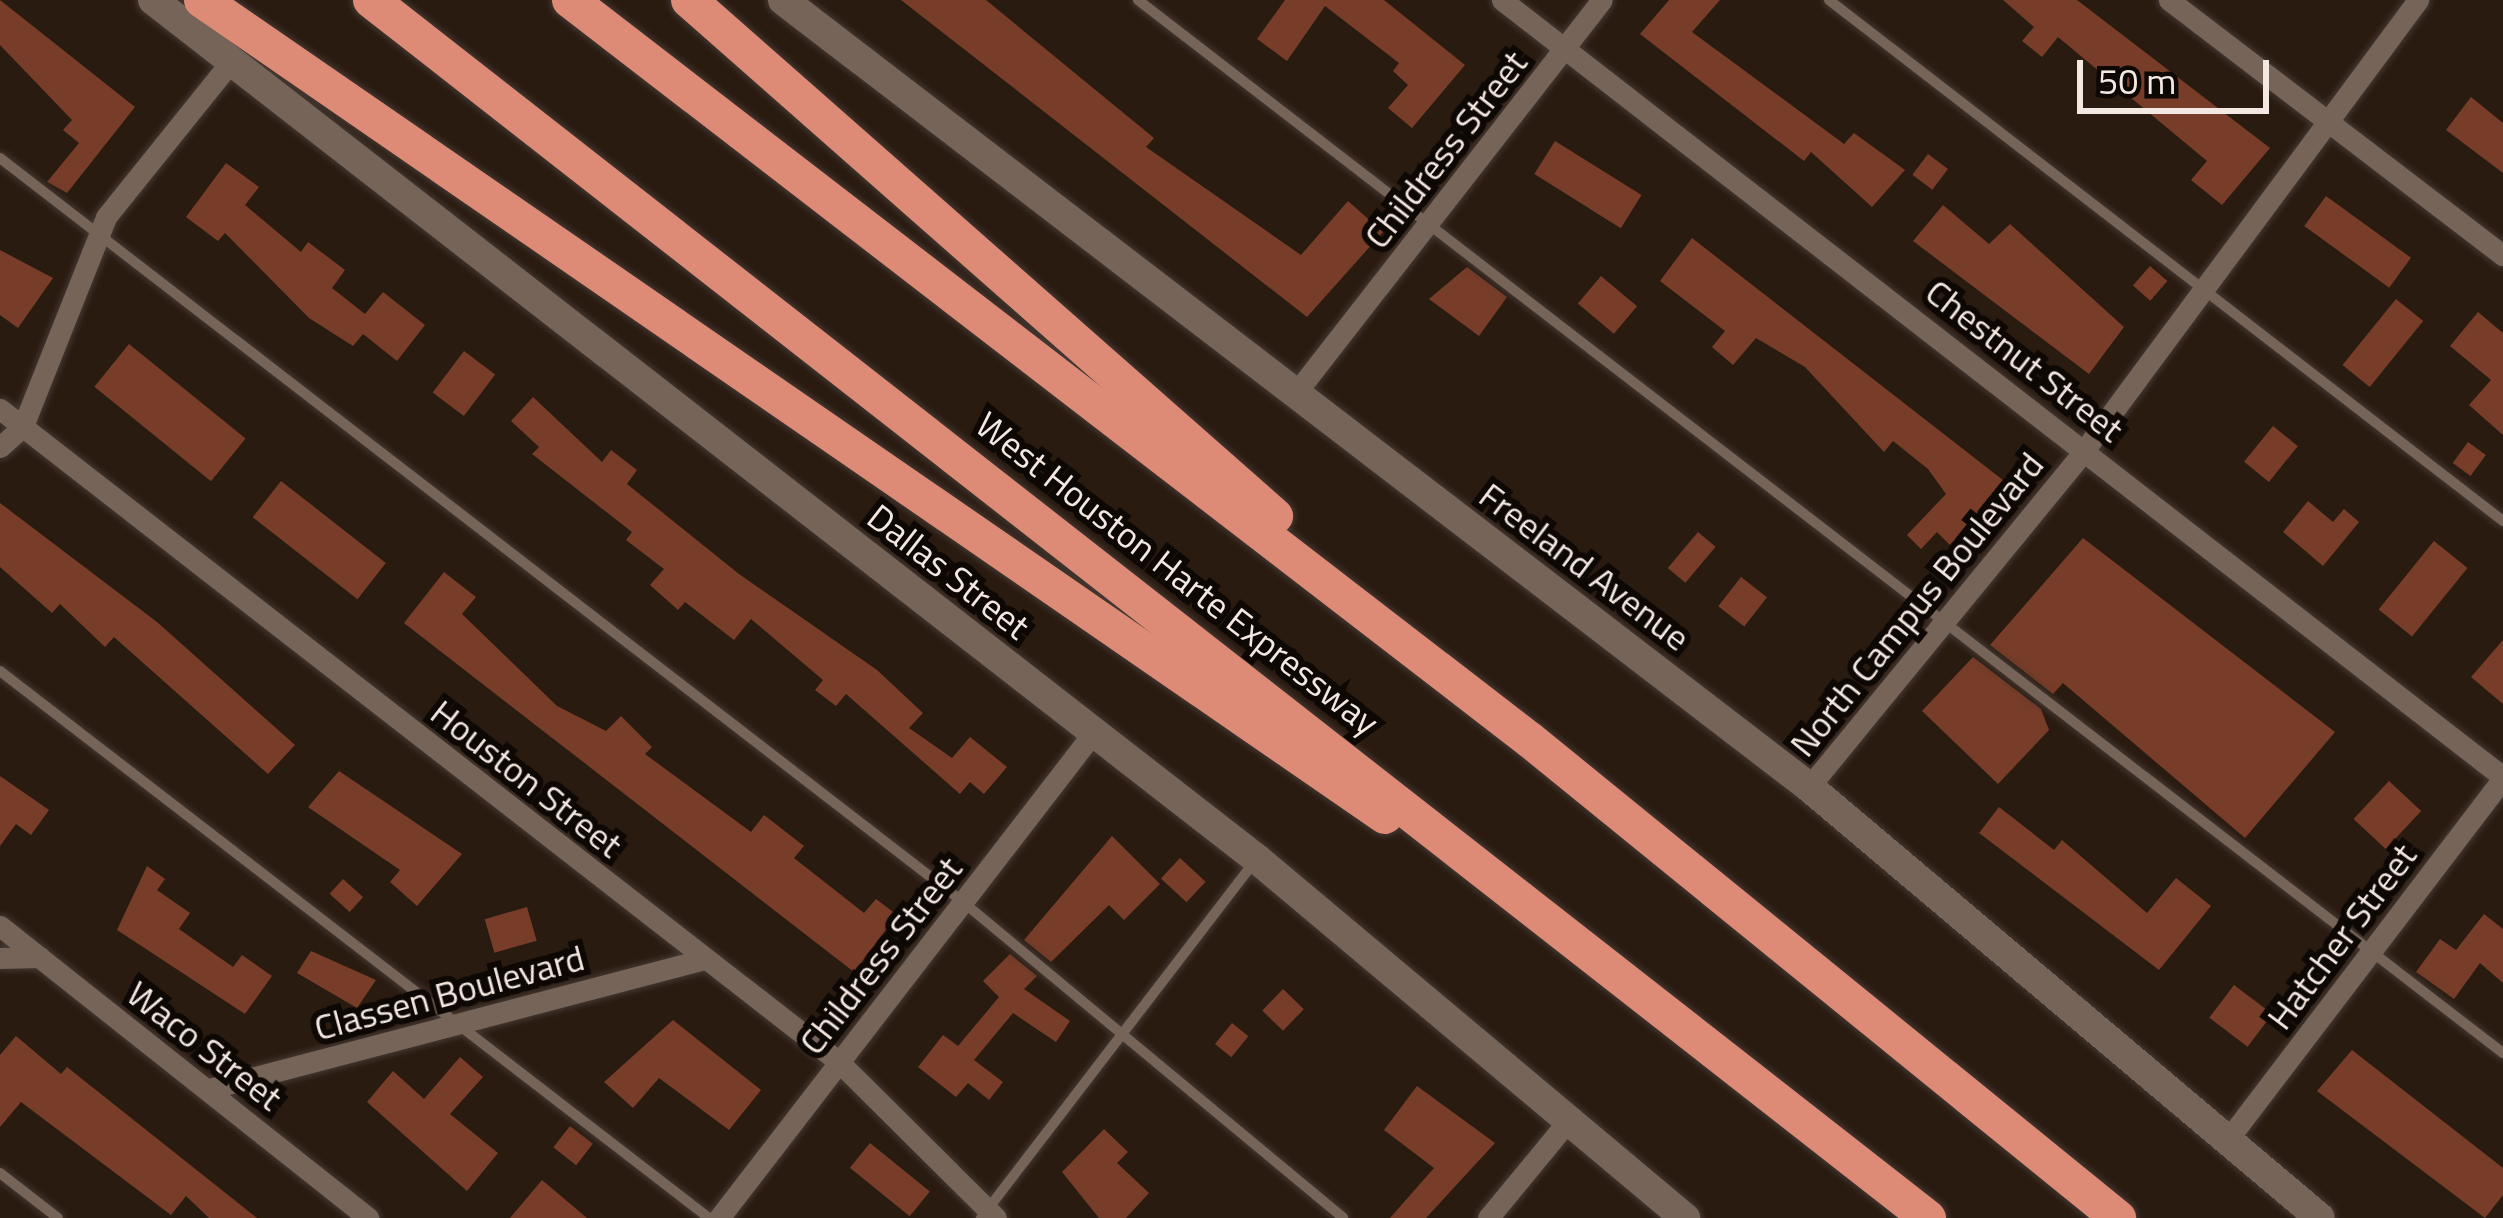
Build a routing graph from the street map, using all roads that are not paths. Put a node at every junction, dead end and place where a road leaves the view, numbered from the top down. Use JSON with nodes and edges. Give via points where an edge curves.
{"nodes":[{"id":1,"x":153,"y":0,"type":"edge"},
{"id":2,"x":202,"y":0,"type":"edge"},
{"id":3,"x":371,"y":0,"type":"edge"},
{"id":4,"x":570,"y":0,"type":"edge"},
{"id":5,"x":689,"y":0,"type":"edge"},
{"id":6,"x":783,"y":0,"type":"edge"},
{"id":7,"x":1138,"y":0,"type":"edge"},
{"id":8,"x":1502,"y":0,"type":"edge"},
{"id":9,"x":1602,"y":0,"type":"edge"},
{"id":10,"x":1829,"y":0,"type":"edge"},
{"id":11,"x":2169,"y":0,"type":"edge"},
{"id":12,"x":2418,"y":0,"type":"edge"},
{"id":13,"x":1565,"y":48,"type":"junction"},
{"id":14,"x":230,"y":63,"type":"junction"},
{"id":15,"x":2324,"y":123,"type":"junction"},
{"id":16,"x":0,"y":158,"type":"edge"},
{"id":17,"x":1428,"y":224,"type":"junction"},
{"id":18,"x":99,"y":233,"type":"junction"},
{"id":19,"x":2503,"y":255,"type":"edge"},
{"id":20,"x":2203,"y":289,"type":"junction"},
{"id":21,"x":1295,"y":394,"type":"junction"},
{"id":22,"x":0,"y":409,"type":"edge"},
{"id":23,"x":23,"y":426,"type":"junction"},
{"id":24,"x":0,"y":447,"type":"edge"},
{"id":25,"x":2086,"y":448,"type":"junction"},
{"id":26,"x":2503,"y":521,"type":"edge"},
{"id":27,"x":1945,"y":622,"type":"junction"},
{"id":28,"x":0,"y":671,"type":"edge"},
{"id":29,"x":1094,"y":733,"type":"junction"},
{"id":30,"x":1530,"y":740,"type":"junction"},
{"id":31,"x":2503,"y":778,"type":"edge"},
{"id":32,"x":1809,"y":787,"type":"junction"},
{"id":33,"x":1257,"y":859,"type":"junction"},
{"id":34,"x":963,"y":902,"type":"junction"},
{"id":35,"x":0,"y":926,"type":"edge"},
{"id":36,"x":2371,"y":951,"type":"junction"},
{"id":37,"x":40,"y":957,"type":"junction"},
{"id":38,"x":0,"y":958,"type":"edge"},
{"id":39,"x":705,"y":959,"type":"junction"},
{"id":40,"x":1639,"y":991,"type":"junction"},
{"id":41,"x":454,"y":1024,"type":"junction"},
{"id":42,"x":1126,"y":1038,"type":"junction"},
{"id":43,"x":2503,"y":1053,"type":"edge"},
{"id":44,"x":839,"y":1062,"type":"junction"},
{"id":45,"x":209,"y":1089,"type":"junction"},
{"id":46,"x":1568,"y":1122,"type":"junction"},
{"id":47,"x":2232,"y":1135,"type":"junction"},
{"id":48,"x":0,"y":1174,"type":"edge"},
{"id":49,"x":988,"y":1216,"type":"edge"},
{"id":50,"x":58,"y":1218,"type":"edge"},
{"id":51,"x":368,"y":1218,"type":"edge"},
{"id":52,"x":709,"y":1218,"type":"edge"},
{"id":53,"x":719,"y":1218,"type":"edge"},
{"id":54,"x":1343,"y":1218,"type":"edge"},
{"id":55,"x":1488,"y":1218,"type":"edge"},
{"id":56,"x":1685,"y":1218,"type":"edge"},
{"id":57,"x":1928,"y":1218,"type":"edge"},
{"id":58,"x":2117,"y":1218,"type":"edge"},
{"id":59,"x":2320,"y":1218,"type":"edge"}],
"edges":[{"from":1,"to":14,"type":"main road","name":"Dallas Street"},
{"from":2,"to":40,"type":"highway"},
{"from":3,"to":40,"type":"highway","name":"West Houston Harte Expressway"},
{"from":4,"to":30,"type":"highway"},
{"from":5,"to":30,"type":"highway"},
{"from":6,"to":21,"type":"main road","name":"Freeland Avenue"},
{"from":7,"to":17,"type":"lane"},
{"from":8,"to":13,"type":"street","name":"Chestnut Street"},
{"from":9,"to":13,"type":"street","name":"Childress Street"},
{"from":10,"to":20,"type":"lane"},
{"from":11,"to":15,"type":"street"},
{"from":12,"to":15,"type":"street","name":"North Campus Boulevard"},
{"from":13,"to":17,"type":"street","name":"Childress Street"},
{"from":13,"to":25,"type":"street","name":"Chestnut Street"},
{"from":14,"to":18,"type":"street"},
{"from":14,"to":29,"type":"main road","name":"Dallas Street"},
{"from":15,"to":19,"type":"street"},
{"from":15,"to":20,"type":"street","name":"North Campus Boulevard"},
{"from":16,"to":18,"type":"lane"},
{"from":17,"to":21,"type":"street","name":"Childress Street"},
{"from":17,"to":27,"type":"lane"},
{"from":18,"to":23,"type":"street"},
{"from":18,"to":34,"type":"lane"},
{"from":20,"to":25,"type":"street","name":"North Campus Boulevard"},
{"from":20,"to":26,"type":"lane"},
{"from":21,"to":32,"type":"main road","name":"Freeland Avenue"},
{"from":22,"to":23,"type":"street","name":"Houston Street"},
{"from":23,"to":24,"type":"street"},
{"from":23,"to":39,"type":"street","name":"Houston Street"},
{"from":25,"to":27,"type":"street","name":"North Campus Boulevard"},
{"from":25,"to":31,"type":"street","name":"Chestnut Street"},
{"from":27,"to":32,"type":"street","name":"North Campus Boulevard"},
{"from":27,"to":36,"type":"lane"},
{"from":28,"to":41,"type":"lane"},
{"from":29,"to":33,"type":"main road","name":"Dallas Street"},
{"from":29,"to":34,"type":"street","name":"Childress Street"},
{"from":30,"to":58,"type":"highway"},
{"from":31,"to":36,"type":"street","name":"Hatcher Street"},
{"from":32,"to":47,"type":"main road","name":"Freeland Avenue"},
{"from":33,"to":42,"type":"lane"},
{"from":33,"to":46,"type":"main road","name":"Dallas Street"},
{"from":34,"to":42,"type":"lane"},
{"from":34,"to":44,"type":"street","name":"Childress Street"},
{"from":35,"to":37,"type":"street","name":"Waco Street"},
{"from":36,"to":43,"type":"lane"},
{"from":36,"to":47,"type":"street","name":"Hatcher Street"},
{"from":37,"to":38,"type":"street"},
{"from":37,"to":45,"type":"street","name":"Waco Street"},
{"from":39,"to":41,"type":"street","name":"Classen Boulevard"},
{"from":39,"to":44,"type":"street","name":"Houston Street"},
{"from":40,"to":57,"type":"highway","name":"West Houston Harte Expressway"},
{"from":41,"to":45,"type":"street","name":"Classen Boulevard"},
{"from":41,"to":52,"type":"lane"},
{"from":42,"to":49,"type":"lane"},
{"from":42,"to":54,"type":"lane"},
{"from":44,"to":49,"type":"street","name":"Houston Street"},
{"from":44,"to":53,"type":"street","name":"Childress Street"},
{"from":45,"to":51,"type":"street","name":"Waco Street"},
{"from":46,"to":55,"type":"street"},
{"from":46,"to":56,"type":"main road","name":"Dallas Street"},
{"from":47,"to":59,"type":"main road","name":"Freeland Avenue"},
{"from":48,"to":50,"type":"lane"}]}
